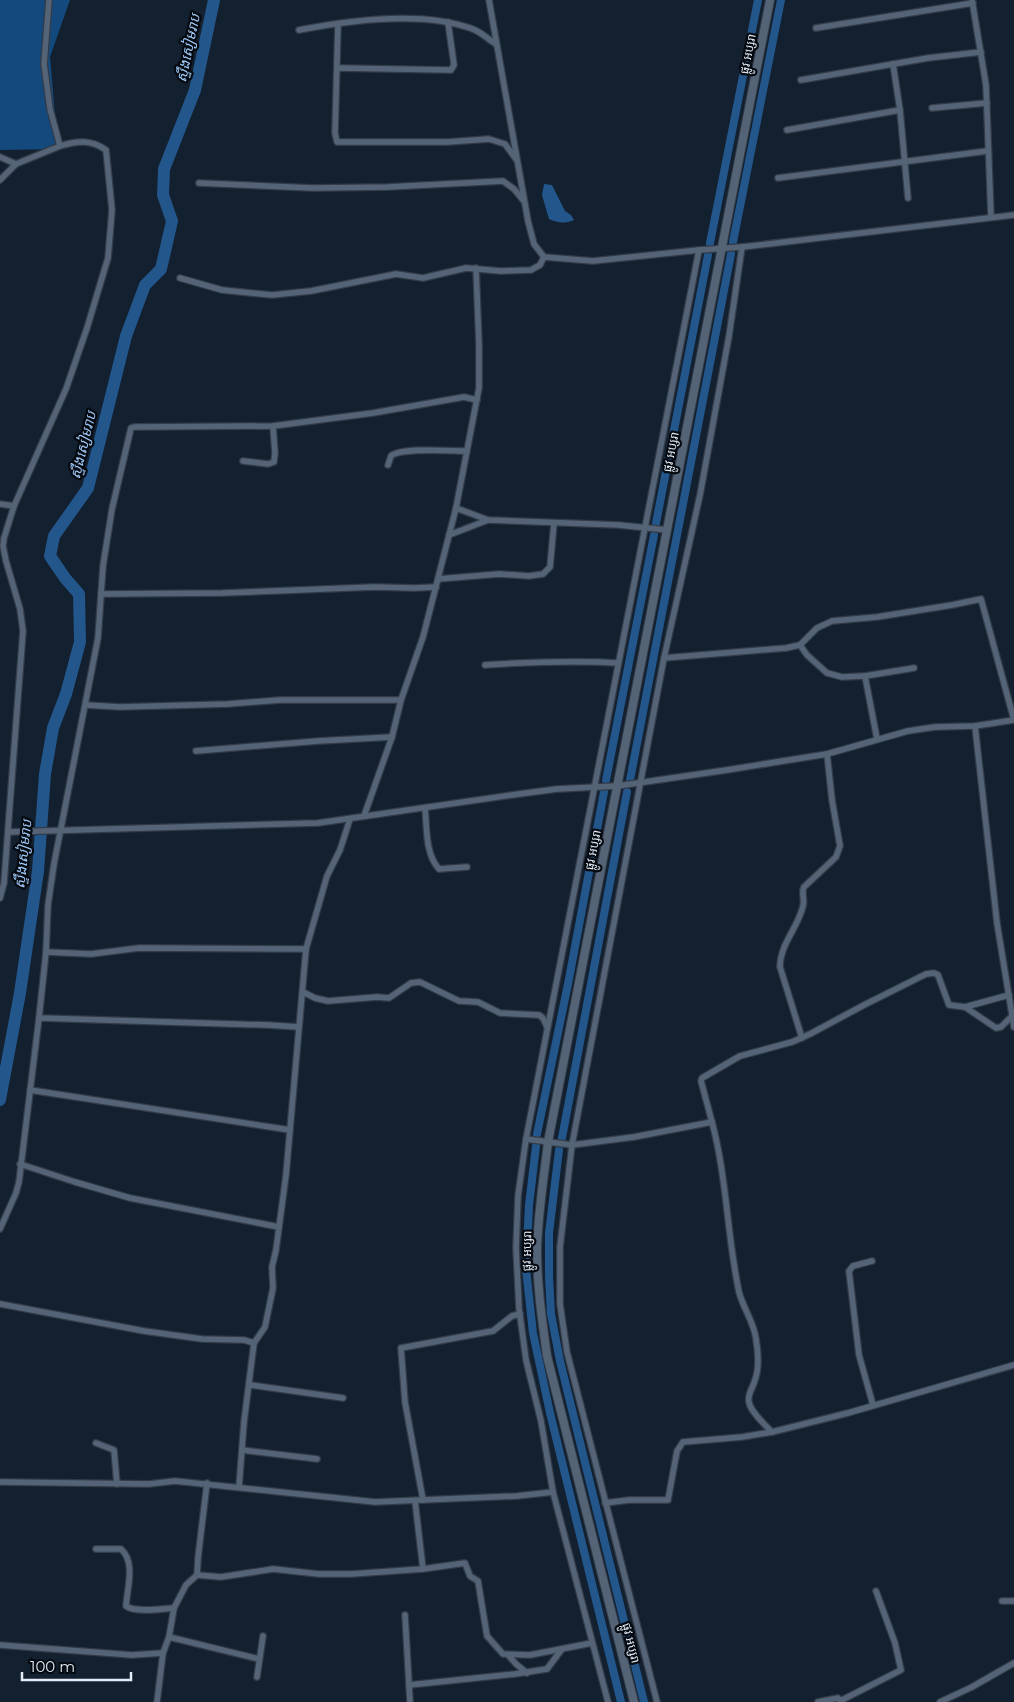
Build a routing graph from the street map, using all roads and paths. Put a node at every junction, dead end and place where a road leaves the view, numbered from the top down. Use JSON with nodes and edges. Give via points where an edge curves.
{"nodes":[{"id":1,"x":49,"y":0,"type":"edge"},
{"id":2,"x":489,"y":0,"type":"edge"},
{"id":3,"x":770,"y":0,"type":"edge"},
{"id":4,"x":972,"y":1,"type":"edge"},
{"id":5,"x":448,"y":22,"type":"junction"},
{"id":6,"x":338,"y":24,"type":"junction"},
{"id":7,"x":816,"y":28,"type":"dead end"},
{"id":8,"x":300,"y":30,"type":"dead end"},
{"id":9,"x":496,"y":44,"type":"junction"},
{"id":10,"x":981,"y":52,"type":"junction"},
{"id":11,"x":893,"y":64,"type":"junction"},
{"id":12,"x":337,"y":68,"type":"junction"},
{"id":13,"x":801,"y":80,"type":"dead end"},
{"id":14,"x":987,"y":103,"type":"junction"},
{"id":15,"x":932,"y":108,"type":"dead end"},
{"id":16,"x":900,"y":110,"type":"junction"},
{"id":17,"x":787,"y":130,"type":"dead end"},
{"id":18,"x":60,"y":146,"type":"junction"},
{"id":19,"x":987,"y":151,"type":"junction"},
{"id":20,"x":0,"y":157,"type":"edge"},
{"id":21,"x":905,"y":162,"type":"junction"},
{"id":22,"x":518,"y":163,"type":"junction"},
{"id":23,"x":16,"y":164,"type":"junction"},
{"id":24,"x":778,"y":178,"type":"dead end"},
{"id":25,"x":0,"y":180,"type":"edge"},
{"id":26,"x":198,"y":183,"type":"dead end"},
{"id":27,"x":908,"y":198,"type":"dead end"},
{"id":28,"x":524,"y":202,"type":"junction"},
{"id":29,"x":1014,"y":215,"type":"edge"},
{"id":30,"x":991,"y":217,"type":"junction"},
{"id":31,"x":742,"y":247,"type":"junction"},
{"id":32,"x":722,"y":249,"type":"junction"},
{"id":33,"x":699,"y":250,"type":"junction"},
{"id":34,"x":544,"y":257,"type":"junction"},
{"id":35,"x":476,"y":268,"type":"junction"},
{"id":36,"x":180,"y":278,"type":"dead end"},
{"id":37,"x":477,"y":400,"type":"junction"},
{"id":38,"x":272,"y":426,"type":"junction"},
{"id":39,"x":467,"y":451,"type":"junction"},
{"id":40,"x":243,"y":461,"type":"dead end"},
{"id":41,"x":388,"y":465,"type":"dead end"},
{"id":42,"x":0,"y":504,"type":"edge"},
{"id":43,"x":14,"y":506,"type":"junction"},
{"id":44,"x":456,"y":508,"type":"junction"},
{"id":45,"x":488,"y":520,"type":"junction"},
{"id":46,"x":554,"y":523,"type":"junction"},
{"id":47,"x":644,"y":528,"type":"junction"},
{"id":48,"x":667,"y":530,"type":"junction"},
{"id":49,"x":449,"y":534,"type":"junction"},
{"id":50,"x":438,"y":580,"type":"junction"},
{"id":51,"x":436,"y":587,"type":"junction"},
{"id":52,"x":101,"y":594,"type":"junction"},
{"id":53,"x":800,"y":646,"type":"junction"},
{"id":54,"x":664,"y":658,"type":"junction"},
{"id":55,"x":618,"y":663,"type":"junction"},
{"id":56,"x":485,"y":666,"type":"dead end"},
{"id":57,"x":914,"y":668,"type":"dead end"},
{"id":58,"x":865,"y":676,"type":"junction"},
{"id":59,"x":401,"y":700,"type":"junction"},
{"id":60,"x":86,"y":705,"type":"junction"},
{"id":61,"x":1014,"y":720,"type":"edge"},
{"id":62,"x":976,"y":726,"type":"junction"},
{"id":63,"x":392,"y":737,"type":"junction"},
{"id":64,"x":877,"y":739,"type":"junction"},
{"id":65,"x":196,"y":751,"type":"dead end"},
{"id":66,"x":827,"y":754,"type":"junction"},
{"id":67,"x":640,"y":782,"type":"junction"},
{"id":68,"x":594,"y":786,"type":"junction"},
{"id":69,"x":617,"y":786,"type":"junction"},
{"id":70,"x":425,"y":808,"type":"junction"},
{"id":71,"x":364,"y":816,"type":"junction"},
{"id":72,"x":350,"y":819,"type":"junction"},
{"id":73,"x":8,"y":832,"type":"junction"},
{"id":74,"x":58,"y":832,"type":"junction"},
{"id":75,"x":467,"y":867,"type":"dead end"},
{"id":76,"x":2,"y":883,"type":"edge"},
{"id":77,"x":0,"y":898,"type":"edge"},
{"id":78,"x":306,"y":949,"type":"junction"},
{"id":79,"x":46,"y":952,"type":"junction"},
{"id":80,"x":303,"y":992,"type":"junction"},
{"id":81,"x":1011,"y":992,"type":"edge"},
{"id":82,"x":965,"y":1007,"type":"junction"},
{"id":83,"x":1012,"y":1016,"type":"junction"},
{"id":84,"x":39,"y":1018,"type":"junction"},
{"id":85,"x":299,"y":1027,"type":"junction"},
{"id":86,"x":547,"y":1027,"type":"junction"},
{"id":87,"x":1014,"y":1027,"type":"edge"},
{"id":88,"x":802,"y":1038,"type":"junction"},
{"id":89,"x":30,"y":1090,"type":"junction"},
{"id":90,"x":712,"y":1122,"type":"junction"},
{"id":91,"x":290,"y":1130,"type":"junction"},
{"id":92,"x":526,"y":1139,"type":"junction"},
{"id":93,"x":548,"y":1142,"type":"junction"},
{"id":94,"x":572,"y":1145,"type":"junction"},
{"id":95,"x":20,"y":1164,"type":"junction"},
{"id":96,"x":279,"y":1227,"type":"junction"},
{"id":97,"x":0,"y":1229,"type":"edge"},
{"id":98,"x":872,"y":1261,"type":"dead end"},
{"id":99,"x":0,"y":1304,"type":"edge"},
{"id":100,"x":520,"y":1314,"type":"junction"},
{"id":101,"x":254,"y":1343,"type":"junction"},
{"id":102,"x":1014,"y":1365,"type":"edge"},
{"id":103,"x":250,"y":1385,"type":"junction"},
{"id":104,"x":343,"y":1398,"type":"dead end"},
{"id":105,"x":873,"y":1405,"type":"junction"},
{"id":106,"x":772,"y":1432,"type":"junction"},
{"id":107,"x":96,"y":1444,"type":"dead end"},
{"id":108,"x":242,"y":1450,"type":"junction"},
{"id":109,"x":317,"y":1459,"type":"dead end"},
{"id":110,"x":0,"y":1482,"type":"edge"},
{"id":111,"x":207,"y":1483,"type":"junction"},
{"id":112,"x":117,"y":1484,"type":"junction"},
{"id":113,"x":239,"y":1487,"type":"junction"},
{"id":114,"x":553,"y":1492,"type":"junction"},
{"id":115,"x":423,"y":1500,"type":"junction"},
{"id":116,"x":415,"y":1501,"type":"junction"},
{"id":117,"x":606,"y":1503,"type":"junction"},
{"id":118,"x":96,"y":1549,"type":"dead end"},
{"id":119,"x":423,"y":1569,"type":"junction"},
{"id":120,"x":197,"y":1575,"type":"junction"},
{"id":121,"x":876,"y":1591,"type":"dead end"},
{"id":122,"x":1002,"y":1601,"type":"dead end"},
{"id":123,"x":1014,"y":1601,"type":"edge"},
{"id":124,"x":174,"y":1608,"type":"junction"},
{"id":125,"x":406,"y":1616,"type":"dead end"},
{"id":126,"x":263,"y":1636,"type":"dead end"},
{"id":127,"x":169,"y":1637,"type":"junction"},
{"id":128,"x":592,"y":1643,"type":"junction"},
{"id":129,"x":0,"y":1645,"type":"edge"},
{"id":130,"x":562,"y":1649,"type":"junction"},
{"id":131,"x":163,"y":1653,"type":"junction"},
{"id":132,"x":509,"y":1656,"type":"junction"},
{"id":133,"x":258,"y":1659,"type":"junction"},
{"id":134,"x":1014,"y":1663,"type":"edge"},
{"id":135,"x":527,"y":1673,"type":"junction"},
{"id":136,"x":257,"y":1677,"type":"dead end"},
{"id":137,"x":409,"y":1685,"type":"junction"},
{"id":138,"x":842,"y":1701,"type":"edge"},
{"id":139,"x":157,"y":1702,"type":"edge"},
{"id":140,"x":410,"y":1702,"type":"edge"},
{"id":141,"x":608,"y":1702,"type":"edge"},
{"id":142,"x":634,"y":1702,"type":"edge"},
{"id":143,"x":657,"y":1702,"type":"edge"},
{"id":144,"x":818,"y":1702,"type":"edge"},
{"id":145,"x":940,"y":1702,"type":"edge"}],
"edges":[{"from":1,"to":18,"type":"street","via":[[44,64],[50,109]]},
{"from":2,"to":9,"type":"street"},
{"from":3,"to":32,"type":"street","name":"ផ្លូវ អប្សរា"},
{"from":4,"to":7,"type":"street"},
{"from":4,"to":10,"type":"street"},
{"from":5,"to":6,"type":"street","via":[[402,19]]},
{"from":5,"to":9,"type":"street","via":[[480,32]]},
{"from":5,"to":12,"type":"street","via":[[454,65],[451,70]]},
{"from":6,"to":8,"type":"street"},
{"from":6,"to":12,"type":"street"},
{"from":9,"to":22,"type":"street"},
{"from":10,"to":11,"type":"street"},
{"from":10,"to":14,"type":"street"},
{"from":11,"to":13,"type":"street"},
{"from":11,"to":16,"type":"street"},
{"from":12,"to":22,"type":"street","via":[[336,142],[489,139],[505,144]]},
{"from":14,"to":15,"type":"street"},
{"from":14,"to":19,"type":"street"},
{"from":16,"to":17,"type":"street"},
{"from":16,"to":21,"type":"street"},
{"from":18,"to":23,"type":"street"},
{"from":18,"to":43,"type":"street","via":[[94,142],[106,150],[112,210],[110,244],[66,389]]},
{"from":19,"to":21,"type":"street"},
{"from":19,"to":30,"type":"street"},
{"from":20,"to":23,"type":"street"},
{"from":21,"to":24,"type":"street"},
{"from":21,"to":27,"type":"street"},
{"from":22,"to":28,"type":"street"},
{"from":23,"to":25,"type":"street"},
{"from":26,"to":28,"type":"street","via":[[313,188],[504,181]]},
{"from":28,"to":34,"type":"street","via":[[534,244]]},
{"from":29,"to":30,"type":"street"},
{"from":30,"to":31,"type":"street"},
{"from":31,"to":32,"type":"street"},
{"from":31,"to":54,"type":"street","via":[[700,495]]},
{"from":32,"to":33,"type":"street"},
{"from":32,"to":48,"type":"street","name":"ផ្លូវ អប្សរា"},
{"from":33,"to":34,"type":"street","via":[[593,261]]},
{"from":33,"to":47,"type":"street"},
{"from":34,"to":35,"type":"street","via":[[540,265],[531,270]]},
{"from":35,"to":36,"type":"street","via":[[423,278],[396,274],[311,291],[272,294],[222,290]]},
{"from":35,"to":37,"type":"street"},
{"from":37,"to":38,"type":"street","via":[[464,398]]},
{"from":37,"to":39,"type":"street"},
{"from":38,"to":40,"type":"street","via":[[274,462]]},
{"from":38,"to":52,"type":"street","via":[[131,428],[112,510]]},
{"from":39,"to":41,"type":"street","via":[[398,452],[391,456]]},
{"from":39,"to":44,"type":"street"},
{"from":42,"to":43,"type":"street"},
{"from":43,"to":73,"type":"street","via":[[4,546],[23,631]]},
{"from":44,"to":45,"type":"street"},
{"from":44,"to":49,"type":"street"},
{"from":45,"to":46,"type":"street"},
{"from":45,"to":49,"type":"street"},
{"from":46,"to":47,"type":"street"},
{"from":46,"to":50,"type":"street","via":[[550,567],[543,574],[499,574]]},
{"from":47,"to":48,"type":"street"},
{"from":47,"to":55,"type":"street"},
{"from":48,"to":69,"type":"street","name":"ផ្លូវ អប្សរា"},
{"from":49,"to":50,"type":"street"},
{"from":50,"to":51,"type":"street"},
{"from":51,"to":52,"type":"street"},
{"from":51,"to":59,"type":"street"},
{"from":52,"to":60,"type":"street","via":[[98,638]]},
{"from":53,"to":54,"type":"street"},
{"from":53,"to":58,"type":"street","via":[[827,673],[842,677]]},
{"from":53,"to":61,"type":"street","via":[[817,628],[832,621],[952,606],[981,599]]},
{"from":54,"to":67,"type":"street"},
{"from":55,"to":56,"type":"street","via":[[558,661]]},
{"from":55,"to":68,"type":"street"},
{"from":57,"to":58,"type":"street"},
{"from":58,"to":64,"type":"street"},
{"from":59,"to":60,"type":"street","via":[[280,700],[120,707]]},
{"from":59,"to":63,"type":"street"},
{"from":60,"to":74,"type":"street"},
{"from":61,"to":62,"type":"street"},
{"from":62,"to":64,"type":"street","via":[[936,727]]},
{"from":62,"to":81,"type":"street","via":[[994,896]]},
{"from":63,"to":65,"type":"street"},
{"from":63,"to":71,"type":"street"},
{"from":64,"to":66,"type":"street"},
{"from":66,"to":67,"type":"street"},
{"from":66,"to":88,"type":"street","via":[[840,846],[836,857],[804,887],[802,909],[780,960]]},
{"from":67,"to":69,"type":"street"},
{"from":67,"to":94,"type":"street"},
{"from":68,"to":69,"type":"street"},
{"from":68,"to":70,"type":"street"},
{"from":68,"to":86,"type":"street"},
{"from":69,"to":93,"type":"street","name":"ផ្លូវ អប្សរា"},
{"from":70,"to":71,"type":"street"},
{"from":70,"to":75,"type":"street","via":[[431,857],[435,865],[439,869]]},
{"from":71,"to":72,"type":"street"},
{"from":72,"to":74,"type":"street","via":[[318,823]]},
{"from":72,"to":78,"type":"street","via":[[327,876]]},
{"from":73,"to":74,"type":"street"},
{"from":73,"to":76,"type":"street"},
{"from":74,"to":79,"type":"street","via":[[48,905]]},
{"from":76,"to":77,"type":"street"},
{"from":78,"to":79,"type":"street","via":[[149,948],[90,954]]},
{"from":78,"to":80,"type":"street"},
{"from":79,"to":84,"type":"street"},
{"from":80,"to":85,"type":"street"},
{"from":80,"to":86,"type":"street","via":[[328,1001],[389,998],[410,983],[420,982],[459,1000],[478,1002],[500,1013],[539,1015]]},
{"from":81,"to":82,"type":"street"},
{"from":81,"to":83,"type":"street"},
{"from":82,"to":83,"type":"street","via":[[996,1028]]},
{"from":82,"to":88,"type":"street","via":[[949,1005],[940,978],[930,973]]},
{"from":83,"to":87,"type":"street"},
{"from":84,"to":85,"type":"street"},
{"from":84,"to":89,"type":"street"},
{"from":85,"to":91,"type":"street"},
{"from":86,"to":92,"type":"street"},
{"from":88,"to":90,"type":"street","via":[[740,1056],[702,1078]]},
{"from":89,"to":91,"type":"street"},
{"from":89,"to":95,"type":"street"},
{"from":90,"to":94,"type":"street"},
{"from":90,"to":106,"type":"street","via":[[740,1292],[756,1340],[756,1380],[748,1401]]},
{"from":91,"to":96,"type":"street"},
{"from":92,"to":93,"type":"street"},
{"from":92,"to":100,"type":"street","via":[[518,1196],[516,1248]]},
{"from":93,"to":94,"type":"street"},
{"from":93,"to":142,"type":"street","name":"ផ្លូវ អប្សរា","via":[[537,1248],[547,1356]]},
{"from":94,"to":117,"type":"street","via":[[560,1247],[560,1304],[567,1352]]},
{"from":95,"to":96,"type":"street","via":[[130,1198]]},
{"from":95,"to":97,"type":"street","via":[[16,1193]]},
{"from":96,"to":101,"type":"street","via":[[267,1323]]},
{"from":98,"to":105,"type":"street","via":[[853,1266],[849,1271],[859,1355]]},
{"from":99,"to":101,"type":"street","via":[[144,1331]]},
{"from":100,"to":114,"type":"street"},
{"from":100,"to":115,"type":"street","via":[[512,1316],[493,1331],[401,1348],[408,1428]]},
{"from":101,"to":103,"type":"street"},
{"from":102,"to":105,"type":"street"},
{"from":103,"to":104,"type":"street"},
{"from":103,"to":108,"type":"street"},
{"from":105,"to":106,"type":"street"},
{"from":106,"to":117,"type":"street","via":[[683,1442],[677,1451],[668,1500]]},
{"from":107,"to":112,"type":"street","via":[[114,1450]]},
{"from":108,"to":109,"type":"street"},
{"from":108,"to":113,"type":"street"},
{"from":110,"to":112,"type":"street"},
{"from":111,"to":112,"type":"street"},
{"from":111,"to":113,"type":"street"},
{"from":111,"to":120,"type":"street"},
{"from":113,"to":116,"type":"street","via":[[375,1502]]},
{"from":114,"to":115,"type":"street"},
{"from":114,"to":128,"type":"street"},
{"from":115,"to":116,"type":"street"},
{"from":116,"to":119,"type":"street"},
{"from":117,"to":143,"type":"street"},
{"from":118,"to":124,"type":"street","via":[[121,1549],[125,1552],[129,1564],[126,1606],[129,1609]]},
{"from":119,"to":120,"type":"street","via":[[351,1574],[273,1569],[221,1577]]},
{"from":119,"to":132,"type":"street","via":[[465,1563],[470,1576],[478,1581],[487,1636],[503,1654]]},
{"from":120,"to":124,"type":"street","via":[[186,1585]]},
{"from":121,"to":138,"type":"street","via":[[901,1670]]},
{"from":122,"to":123,"type":"street"},
{"from":124,"to":127,"type":"street"},
{"from":125,"to":137,"type":"street"},
{"from":126,"to":133,"type":"street"},
{"from":127,"to":131,"type":"street"},
{"from":127,"to":133,"type":"street"},
{"from":128,"to":130,"type":"street"},
{"from":128,"to":141,"type":"street"},
{"from":129,"to":131,"type":"street","via":[[132,1655]]},
{"from":130,"to":132,"type":"street"},
{"from":130,"to":135,"type":"street","via":[[548,1669]]},
{"from":131,"to":139,"type":"street"},
{"from":132,"to":135,"type":"street"},
{"from":133,"to":136,"type":"street"},
{"from":134,"to":145,"type":"street"},
{"from":135,"to":137,"type":"street"},
{"from":137,"to":140,"type":"street"},
{"from":138,"to":144,"type":"street","via":[[836,1698]]}]}
